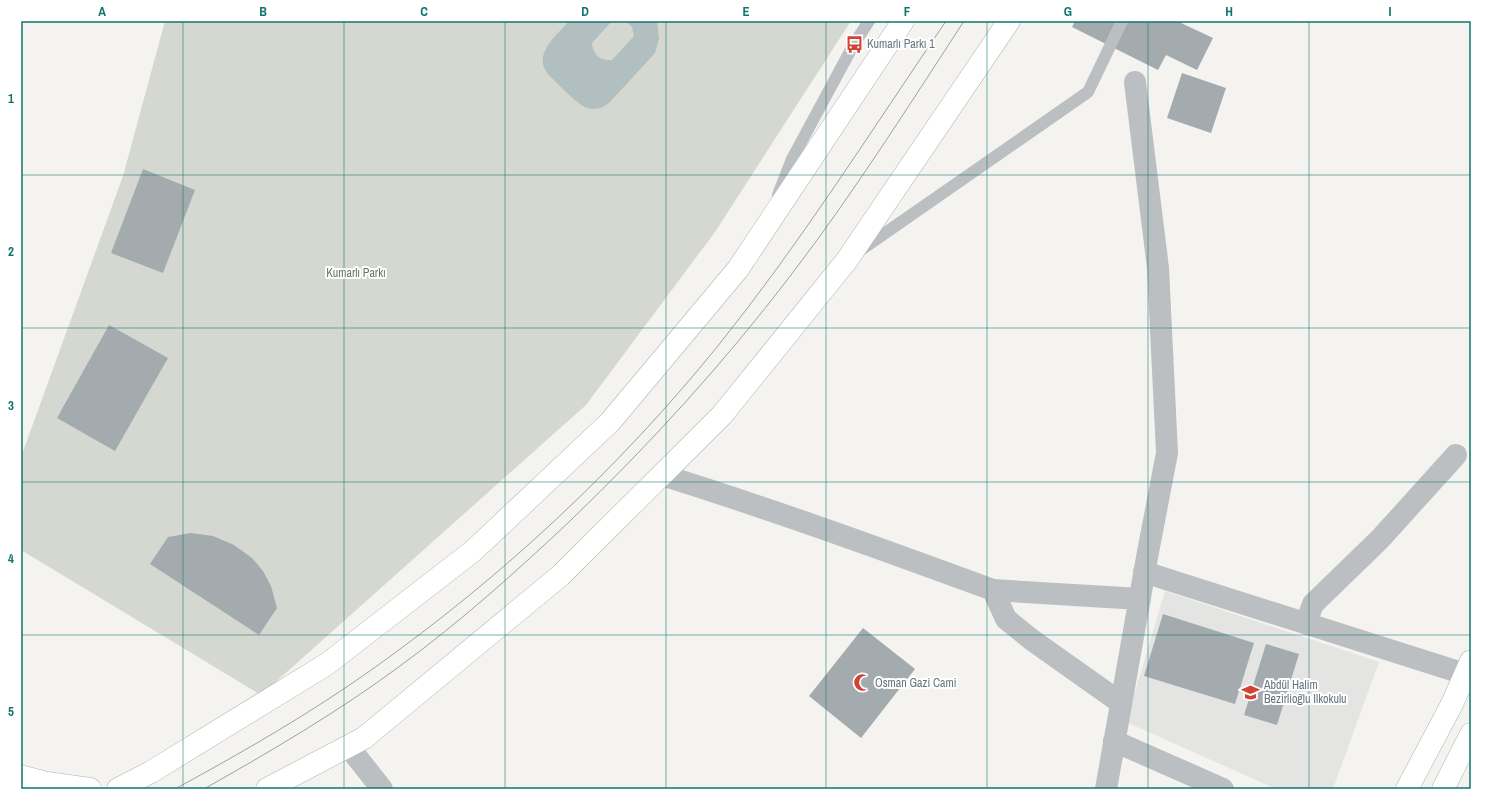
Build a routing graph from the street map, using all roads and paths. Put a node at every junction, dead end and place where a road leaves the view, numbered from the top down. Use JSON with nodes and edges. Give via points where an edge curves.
{"nodes":[{"id":1,"x":869,"y":21,"type":"edge"},
{"id":2,"x":903,"y":21,"type":"edge"},
{"id":3,"x":1009,"y":21,"type":"edge"},
{"id":4,"x":1122,"y":21,"type":"edge"},
{"id":5,"x":1136,"y":82,"type":"dead end"},
{"id":6,"x":763,"y":231,"type":"junction"},
{"id":7,"x":848,"y":260,"type":"junction"},
{"id":8,"x":1456,"y":455,"type":"dead end"},
{"id":9,"x":662,"y":475,"type":"junction"},
{"id":10,"x":1144,"y":572,"type":"junction"},
{"id":11,"x":994,"y":590,"type":"junction"},
{"id":12,"x":1140,"y":599,"type":"junction"},
{"id":13,"x":1306,"y":623,"type":"junction"},
{"id":14,"x":1468,"y":668,"type":"edge"},
{"id":15,"x":1121,"y":703,"type":"junction"},
{"id":16,"x":1471,"y":734,"type":"edge"},
{"id":17,"x":1114,"y":741,"type":"junction"},
{"id":18,"x":348,"y":746,"type":"junction"},
{"id":19,"x":21,"y":776,"type":"edge"},
{"id":20,"x":90,"y":789,"type":"edge"},
{"id":21,"x":118,"y":789,"type":"edge"},
{"id":22,"x":267,"y":789,"type":"edge"},
{"id":23,"x":382,"y":789,"type":"edge"},
{"id":24,"x":1106,"y":789,"type":"edge"},
{"id":25,"x":1223,"y":789,"type":"edge"},
{"id":26,"x":1407,"y":789,"type":"edge"},
{"id":27,"x":1442,"y":789,"type":"edge"}],
"edges":[{"from":1,"to":6,"type":"lane","via":[[792,159]]},
{"from":2,"to":6,"type":"main road"},
{"from":3,"to":7,"type":"main road"},
{"from":4,"to":7,"type":"lane","via":[[1088,92]]},
{"from":5,"to":10,"type":"street","via":[[1158,268],[1167,453]]},
{"from":6,"to":21,"type":"main road","via":[[738,269],[610,422],[473,551],[327,664],[151,772]]},
{"from":7,"to":9,"type":"main road","via":[[722,415]]},
{"from":8,"to":13,"type":"street","via":[[1380,539],[1313,604]]},
{"from":9,"to":11,"type":"street","via":[[733,497]]},
{"from":9,"to":18,"type":"main road","via":[[561,575],[364,738]]},
{"from":10,"to":12,"type":"street"},
{"from":10,"to":13,"type":"street"},
{"from":11,"to":12,"type":"street"},
{"from":11,"to":15,"type":"street","via":[[1006,619]]},
{"from":12,"to":15,"type":"street"},
{"from":13,"to":14,"type":"street"},
{"from":14,"to":26,"type":"main road"},
{"from":15,"to":17,"type":"street"},
{"from":16,"to":27,"type":"main road"},
{"from":17,"to":24,"type":"street"},
{"from":17,"to":25,"type":"street"},
{"from":18,"to":22,"type":"main road"},
{"from":18,"to":23,"type":"street"},
{"from":19,"to":20,"type":"main road"}]}
